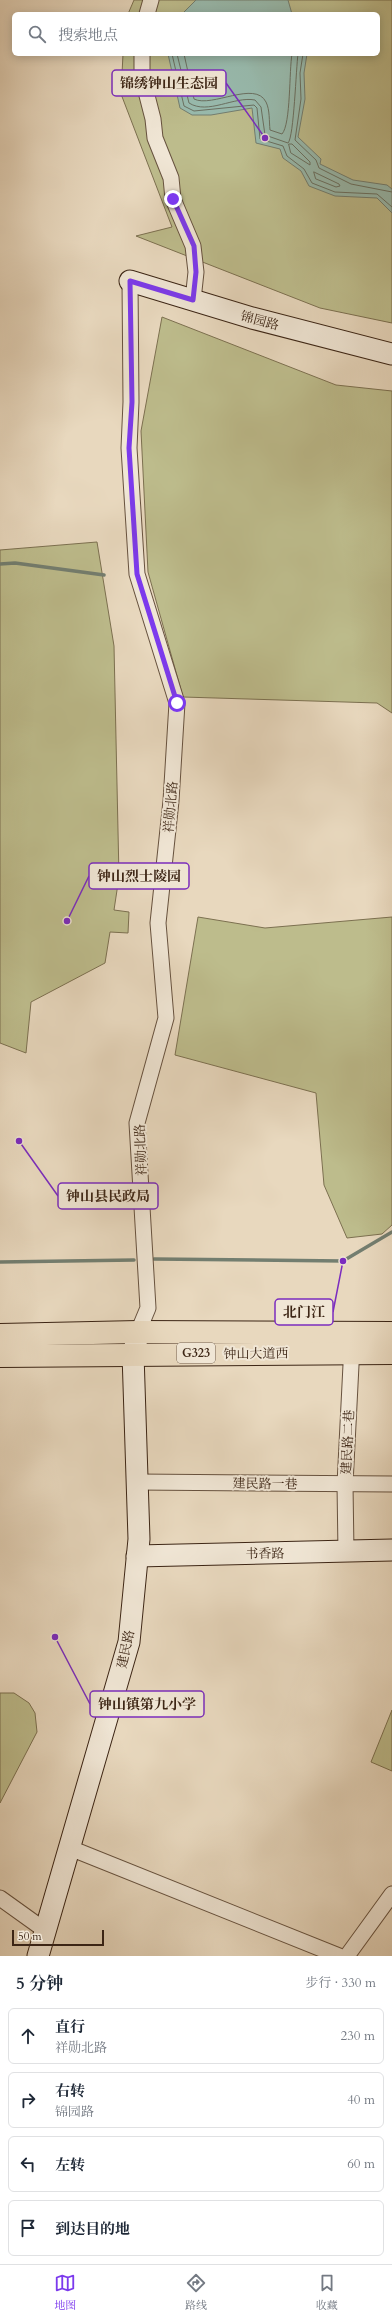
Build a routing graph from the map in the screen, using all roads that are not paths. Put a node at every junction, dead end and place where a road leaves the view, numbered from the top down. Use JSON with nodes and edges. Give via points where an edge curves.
{"nodes":[{"id":1,"x":151,"y":0,"type":"edge"},
{"id":2,"x":148,"y":12,"type":"edge"},
{"id":3,"x":142,"y":56,"type":"edge"},
{"id":4,"x":130,"y":281,"type":"joint"},
{"id":5,"x":193,"y":300,"type":"junction"},
{"id":6,"x":392,"y":354,"type":"edge"},
{"id":7,"x":138,"y":1332,"type":"junction"},
{"id":8,"x":392,"y":1333,"type":"edge"},
{"id":9,"x":0,"y":1335,"type":"edge"},
{"id":10,"x":352,"y":1342,"type":"junction"},
{"id":11,"x":392,"y":1352,"type":"edge"},
{"id":12,"x":133,"y":1354,"type":"junction"},
{"id":13,"x":0,"y":1356,"type":"edge"},
{"id":14,"x":137,"y":1482,"type":"junction"},
{"id":15,"x":345,"y":1484,"type":"junction"},
{"id":16,"x":392,"y":1484,"type":"edge"},
{"id":17,"x":392,"y":1550,"type":"edge"},
{"id":18,"x":346,"y":1552,"type":"junction"},
{"id":19,"x":137,"y":1556,"type":"junction"},
{"id":20,"x":70,"y":1848,"type":"junction"},
{"id":21,"x":392,"y":1894,"type":"edge"},
{"id":22,"x":0,"y":1898,"type":"edge"},
{"id":23,"x":46,"y":1931,"type":"junction"},
{"id":24,"x":38,"y":1956,"type":"edge"},
{"id":25,"x":339,"y":1956,"type":"edge"},
{"id":26,"x":347,"y":1956,"type":"edge"}],
"edges":[{"from":1,"to":2,"type":"street"},
{"from":3,"to":5,"type":"street","via":[[142,76],[154,119],[155,138],[171,178],[173,199],[194,246],[196,272]]},
{"from":4,"to":5,"type":"street","name":"锦园路"},
{"from":4,"to":7,"type":"street","name":"祥勋北路","via":[[132,402],[129,448],[137,574],[177,703],[171,801],[158,923],[166,1018],[137,1123],[148,1308]]},
{"from":5,"to":6,"type":"street","name":"锦园路"},
{"from":7,"to":9,"type":"highway","name":"钟山大道西","number":"G323"},
{"from":7,"to":10,"type":"highway","name":"钟山大道西","number":"G323"},
{"from":7,"to":12,"type":"street","name":"建民路"},
{"from":8,"to":10,"type":"highway","name":"钟山大道西","number":"G323"},
{"from":10,"to":11,"type":"highway","name":"钟山大道西","number":"G323"},
{"from":10,"to":12,"type":"highway","name":"钟山大道西","number":"G323"},
{"from":10,"to":15,"type":"street","name":"建民路二巷"},
{"from":12,"to":13,"type":"highway","name":"钟山大道西","number":"G323"},
{"from":12,"to":14,"type":"street","name":"建民路"},
{"from":14,"to":15,"type":"street","name":"建民路一巷"},
{"from":14,"to":19,"type":"street","name":"建民路"},
{"from":15,"to":16,"type":"street","name":"建民路一巷"},
{"from":15,"to":18,"type":"street","name":"建民路二巷"},
{"from":17,"to":18,"type":"street","name":"书香路"},
{"from":18,"to":19,"type":"street","name":"书香路"},
{"from":19,"to":20,"type":"street","name":"建民路","via":[[129,1642]]},
{"from":20,"to":23,"type":"street","name":"建民路"},
{"from":20,"to":25,"type":"street"},
{"from":21,"to":26,"type":"street"},
{"from":22,"to":23,"type":"street"},
{"from":23,"to":24,"type":"street","name":"建民路"}]}
